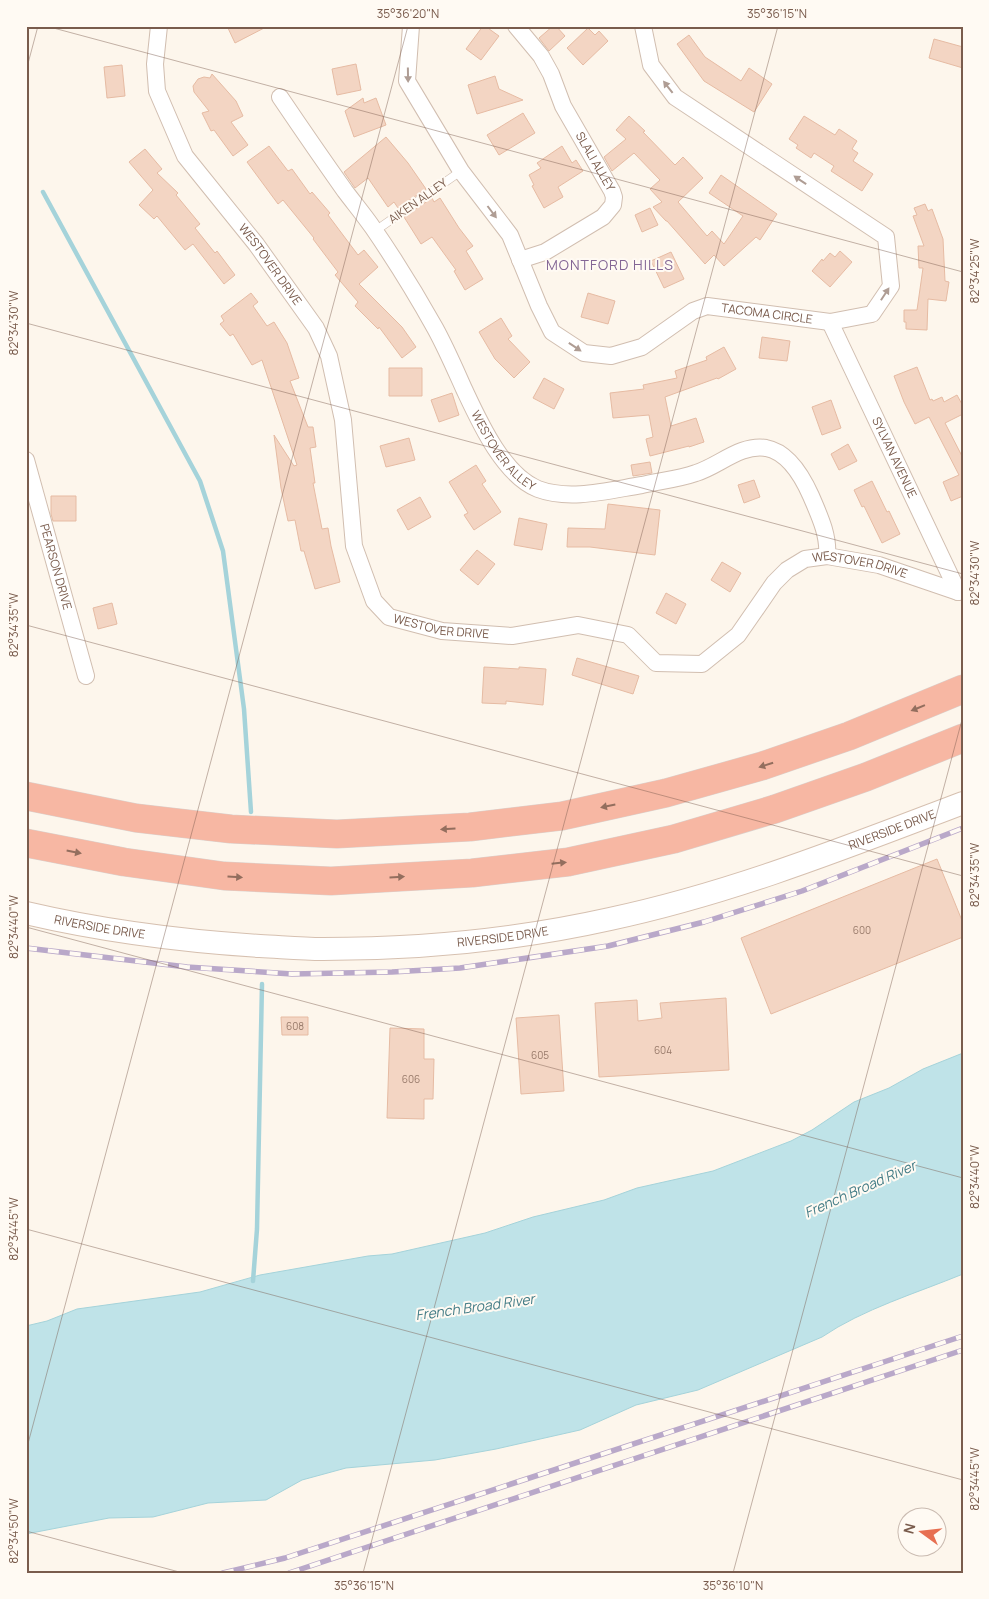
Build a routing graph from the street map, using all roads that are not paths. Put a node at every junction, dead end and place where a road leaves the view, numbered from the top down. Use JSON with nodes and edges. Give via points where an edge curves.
{"nodes":[{"id":1,"x":158,"y":26,"type":"edge"},
{"id":2,"x":410,"y":26,"type":"edge"},
{"id":3,"x":516,"y":26,"type":"edge"},
{"id":4,"x":643,"y":26,"type":"edge"},
{"id":5,"x":280,"y":97,"type":"dead end"},
{"id":6,"x":461,"y":171,"type":"junction"},
{"id":7,"x":375,"y":231,"type":"junction"},
{"id":8,"x":520,"y":260,"type":"junction"},
{"id":9,"x":830,"y":322,"type":"junction"},
{"id":10,"x":26,"y":460,"type":"edge"},
{"id":11,"x":826,"y":556,"type":"junction"},
{"id":12,"x":961,"y":591,"type":"edge"},
{"id":13,"x":86,"y":676,"type":"dead end"},
{"id":14,"x":963,"y":689,"type":"edge"},
{"id":15,"x":963,"y":738,"type":"edge"},
{"id":16,"x":26,"y":796,"type":"edge"},
{"id":17,"x":963,"y":803,"type":"edge"},
{"id":18,"x":26,"y":843,"type":"edge"},
{"id":19,"x":26,"y":913,"type":"edge"}],
"edges":[{"from":1,"to":11,"type":"street","name":"WESTOVER DRIVE","via":[[157,91],[185,156],[256,244],[316,328],[329,356],[344,420],[354,546],[374,601],[388,617],[442,632],[512,636],[578,625],[628,635],[656,663],[702,664],[738,635],[774,582],[787,570],[805,559]]},
{"from":2,"to":6,"type":"street","name":"TACOMA CIRCLE","one_way":true,"via":[[407,81]]},
{"from":3,"to":8,"type":"street","name":"SLALI ALLEY","via":[[548,68],[563,106],[614,197],[611,209],[603,217],[545,252]]},
{"from":9,"to":4,"type":"street","name":"TACOMA CIRCLE","one_way":true,"via":[[872,314],[891,286],[886,237],[676,97],[651,66]]},
{"from":5,"to":7,"type":"street","name":"WESTOVER ALLEY"},
{"from":6,"to":7,"type":"lane","name":"AIKEN ALLEY"},
{"from":6,"to":8,"type":"street","name":"TACOMA CIRCLE","one_way":true,"via":[[510,236]]},
{"from":7,"to":11,"type":"street","name":"WESTOVER ALLEY","via":[[435,329],[492,445],[522,479],[549,492],[595,493],[698,473],[738,453],[766,448],[784,456],[808,489],[827,542]]},
{"from":8,"to":9,"type":"street","name":"TACOMA CIRCLE","one_way":true,"via":[[552,332],[584,353],[611,356],[642,348],[693,310],[707,306]]},
{"from":9,"to":12,"type":"street","name":"SYLVAN AVENUE"},
{"from":10,"to":13,"type":"street","name":"PEARSON DRIVE"},
{"from":11,"to":12,"type":"street","name":"WESTOVER DRIVE","via":[[879,565]]},
{"from":14,"to":16,"type":"highway","one_way":true,"via":[[849,736],[762,766],[666,793],[562,816],[470,827],[337,834],[231,829],[136,818]]},
{"from":18,"to":15,"type":"highway","one_way":true,"via":[[124,862],[224,876],[331,881],[472,873],[568,862],[674,839],[775,810]]},
{"from":17,"to":19,"type":"main road","name":"RIVERSIDE DRIVE","via":[[805,863],[686,900],[610,920],[469,942],[321,949],[239,945],[118,931]]}]}
